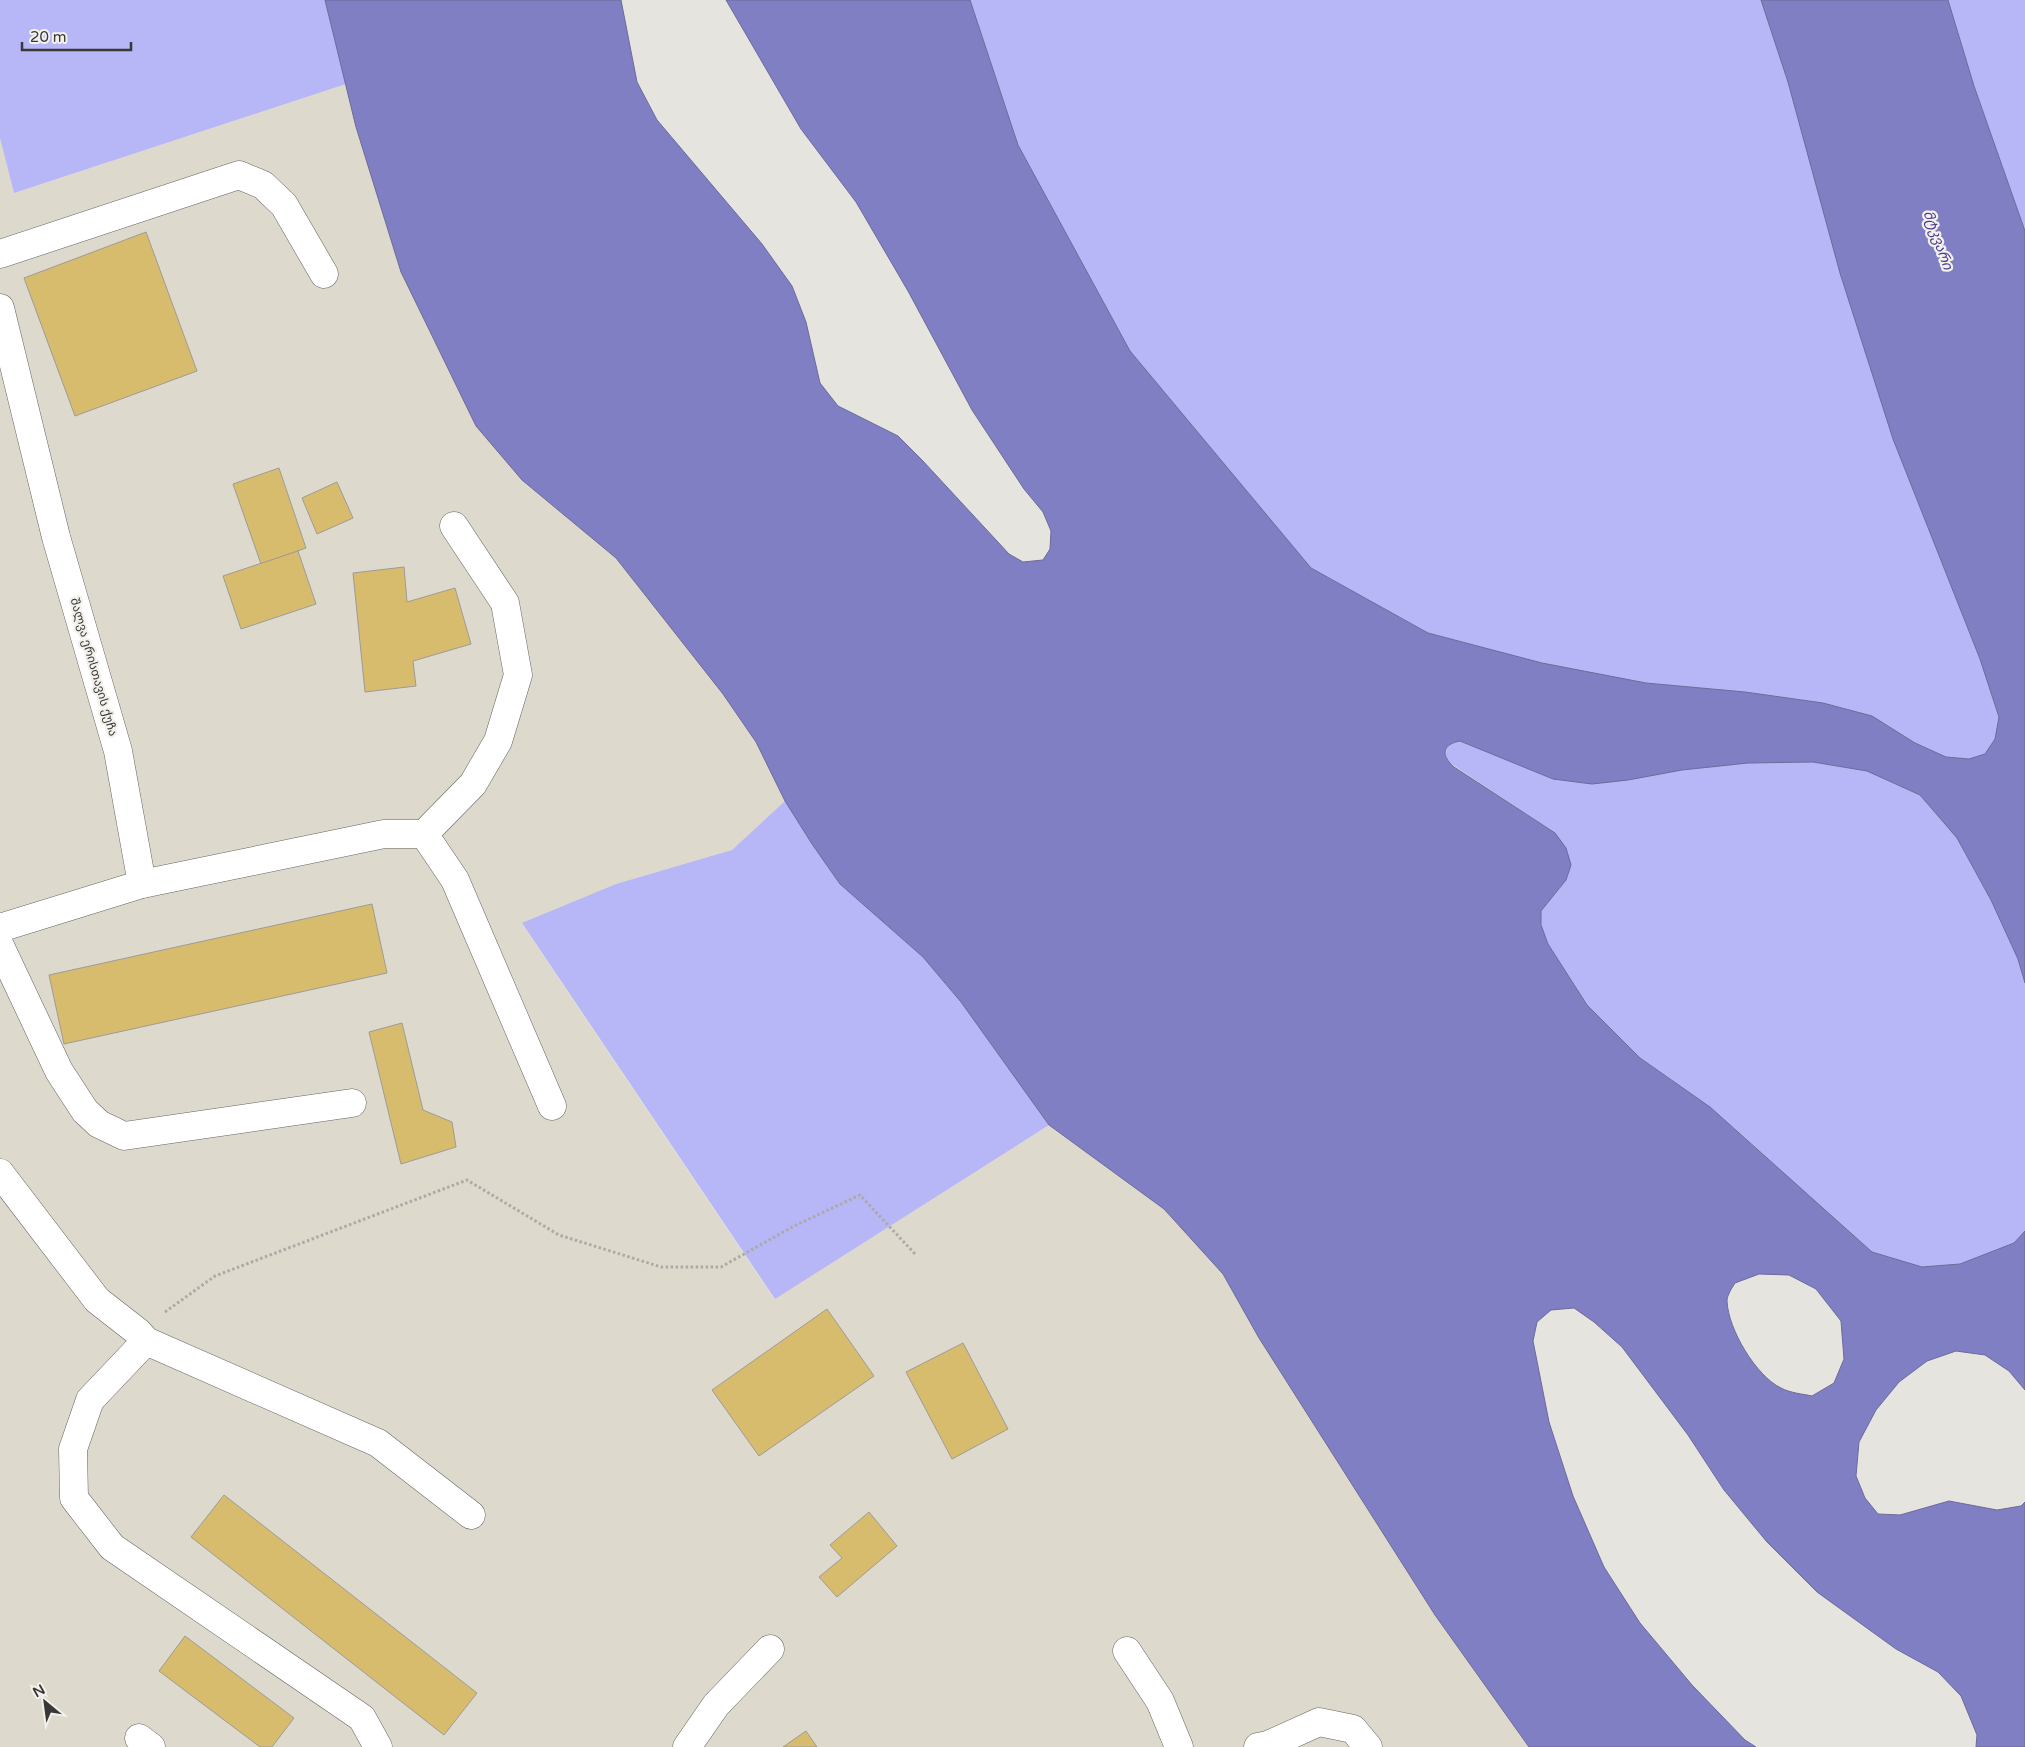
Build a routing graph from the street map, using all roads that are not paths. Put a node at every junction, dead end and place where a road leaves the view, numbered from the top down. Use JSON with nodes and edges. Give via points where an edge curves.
{"nodes":[{"id":1,"x":0,"y":254,"type":"edge"},
{"id":2,"x":324,"y":274,"type":"dead end"},
{"id":3,"x":0,"y":308,"type":"edge"},
{"id":4,"x":454,"y":526,"type":"dead end"},
{"id":5,"x":424,"y":834,"type":"junction"},
{"id":6,"x":142,"y":884,"type":"junction"},
{"id":7,"x":0,"y":928,"type":"edge"},
{"id":8,"x":0,"y":946,"type":"edge"},
{"id":9,"x":352,"y":1103,"type":"dead end"},
{"id":10,"x":552,"y":1106,"type":"dead end"},
{"id":11,"x":0,"y":1173,"type":"edge"},
{"id":12,"x":142,"y":1337,"type":"junction"},
{"id":13,"x":472,"y":1515,"type":"dead end"},
{"id":14,"x":770,"y":1649,"type":"dead end"},
{"id":15,"x":1127,"y":1651,"type":"dead end"},
{"id":16,"x":378,"y":1747,"type":"edge"},
{"id":17,"x":687,"y":1747,"type":"edge"},
{"id":18,"x":1179,"y":1747,"type":"edge"},
{"id":19,"x":1258,"y":1747,"type":"edge"},
{"id":20,"x":1368,"y":1747,"type":"edge"}],
"edges":[{"from":1,"to":2,"type":"lane","via":[[239,175],[263,185],[284,205]]},
{"from":3,"to":6,"type":"lane","name":"შალვა ერისთავის ქუჩა","via":[[56,537],[118,751]]},
{"from":4,"to":5,"type":"lane","via":[[504,603],[518,675],[498,741],[473,784]]},
{"from":5,"to":6,"type":"lane","via":[[384,834]]},
{"from":5,"to":10,"type":"lane","via":[[455,880]]},
{"from":6,"to":7,"type":"lane"},
{"from":8,"to":9,"type":"lane","via":[[59,1071],[85,1111],[99,1124],[124,1136]]},
{"from":11,"to":12,"type":"lane","via":[[97,1300]]},
{"from":12,"to":13,"type":"lane","via":[[378,1442]]},
{"from":12,"to":16,"type":"lane","via":[[90,1400],[73,1449],[74,1498],[112,1547],[362,1718]]},
{"from":14,"to":17,"type":"lane","via":[[716,1704]]},
{"from":15,"to":18,"type":"lane","via":[[1160,1701]]},
{"from":19,"to":20,"type":"lane","via":[[1318,1722],[1352,1728]]}]}
